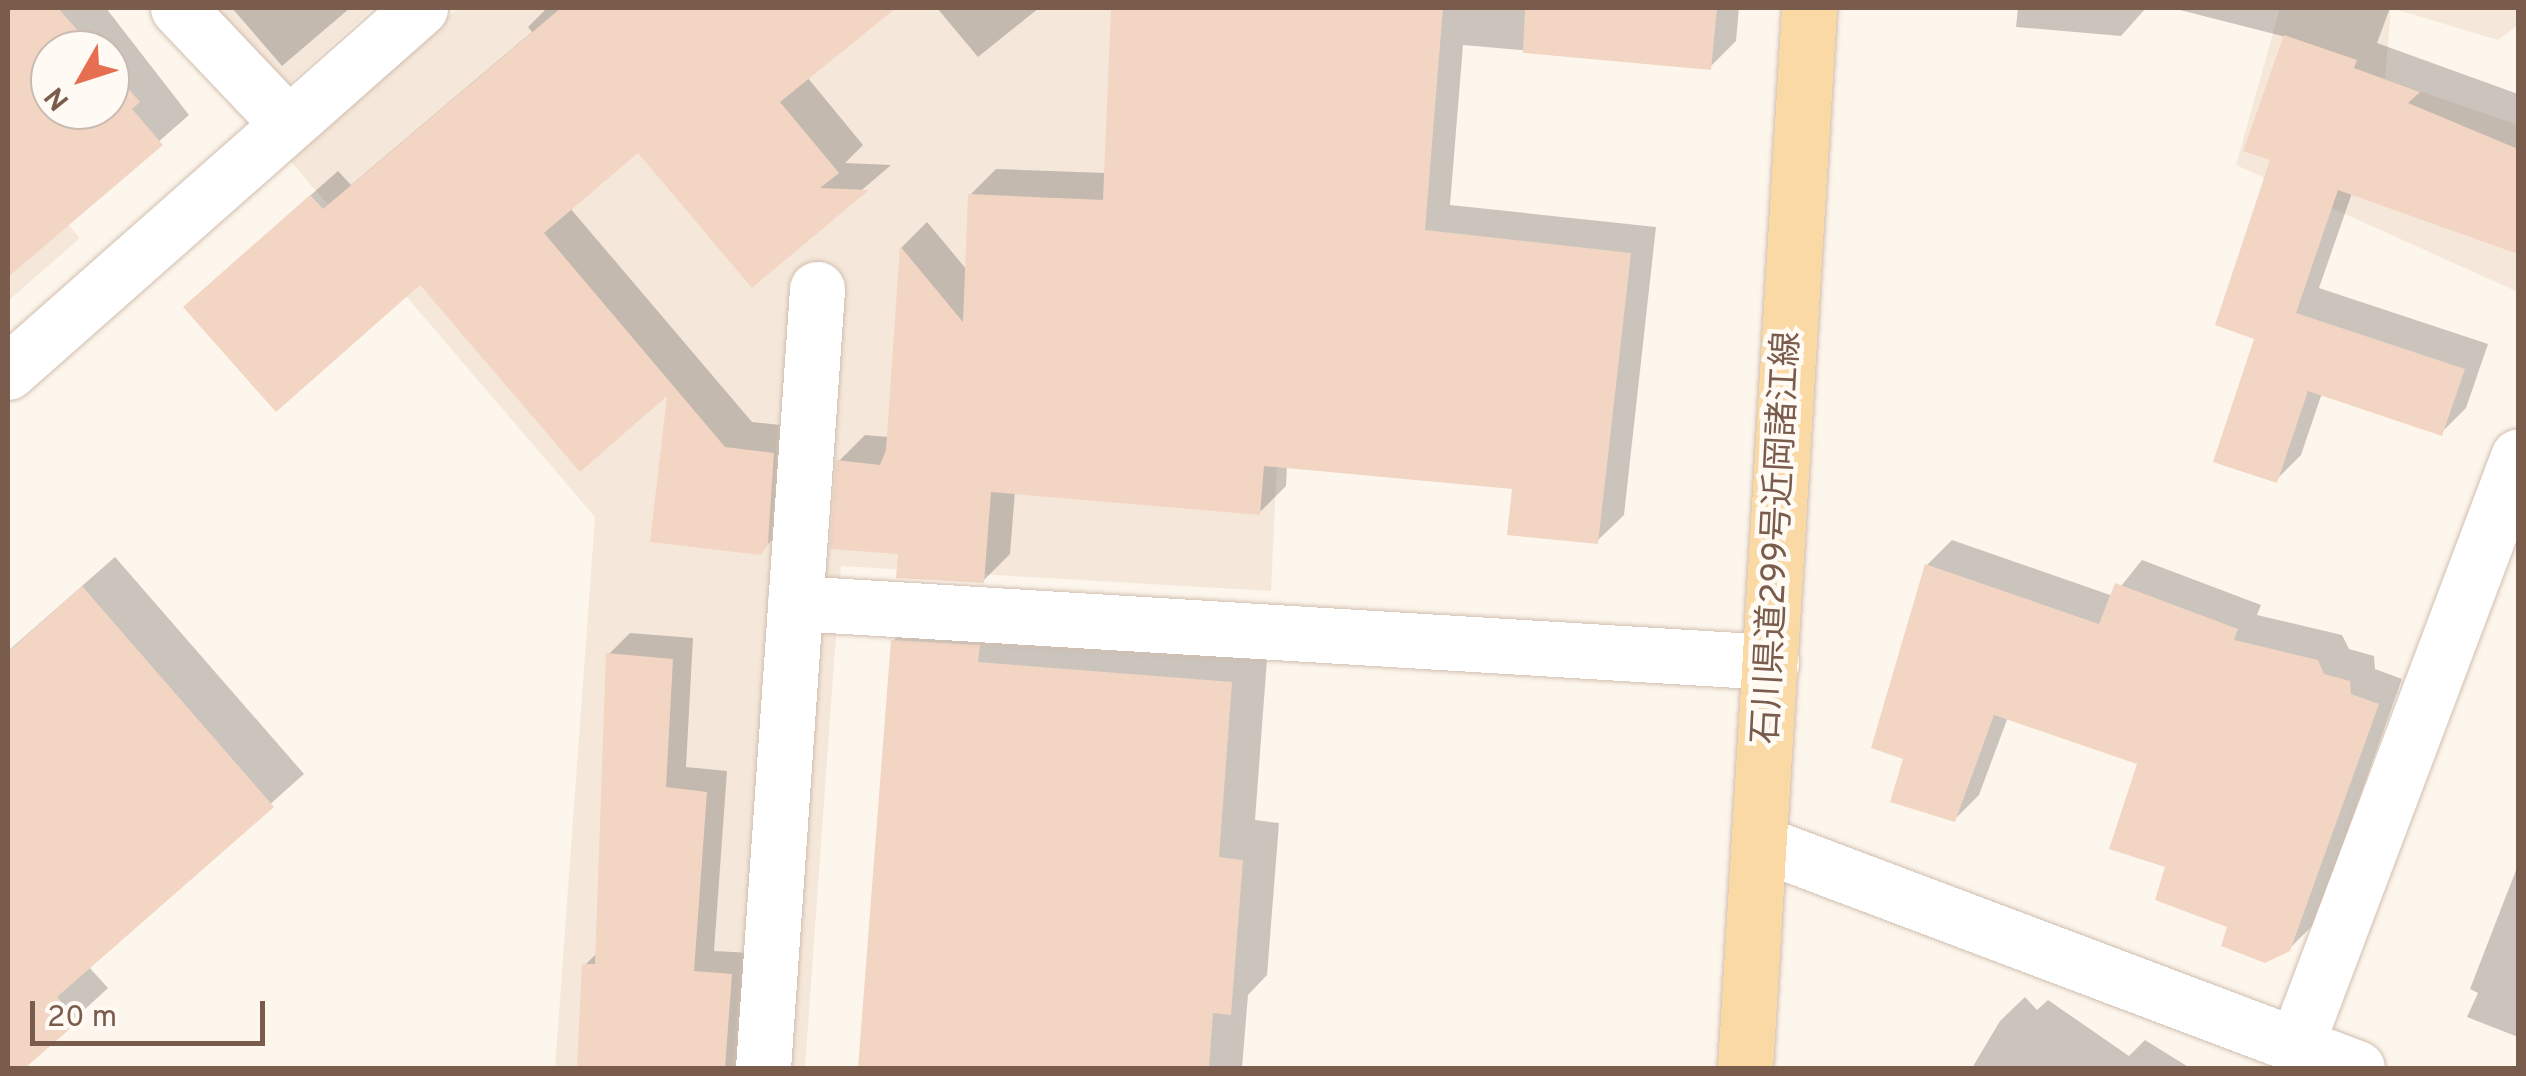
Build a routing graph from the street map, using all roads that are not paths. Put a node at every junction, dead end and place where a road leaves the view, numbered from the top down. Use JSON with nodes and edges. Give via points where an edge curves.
{"nodes":[{"id":1,"x":178,"y":8,"type":"edge"},
{"id":2,"x":420,"y":8,"type":"edge"},
{"id":3,"x":1810,"y":8,"type":"edge"},
{"id":4,"x":288,"y":124,"type":"junction"},
{"id":5,"x":817,"y":290,"type":"dead end"},
{"id":6,"x":8,"y":372,"type":"edge"},
{"id":7,"x":2518,"y":457,"type":"edge"},
{"id":8,"x":796,"y":603,"type":"junction"},
{"id":9,"x":1771,"y":662,"type":"junction"},
{"id":10,"x":1760,"y":843,"type":"junction"},
{"id":11,"x":2296,"y":1045,"type":"junction"},
{"id":12,"x":763,"y":1068,"type":"edge"},
{"id":13,"x":1744,"y":1068,"type":"edge"},
{"id":14,"x":2357,"y":1068,"type":"edge"}],
"edges":[{"from":1,"to":4,"type":"street"},
{"from":2,"to":4,"type":"street"},
{"from":3,"to":9,"type":"main road","name":"石川県道299号近岡諸江線"},
{"from":4,"to":6,"type":"street"},
{"from":5,"to":8,"type":"street"},
{"from":7,"to":11,"type":"street"},
{"from":8,"to":9,"type":"street"},
{"from":8,"to":12,"type":"street"},
{"from":9,"to":10,"type":"main road","name":"石川県道299号近岡諸江線"},
{"from":10,"to":11,"type":"street"},
{"from":10,"to":13,"type":"main road","name":"石川県道299号近岡諸江線"},
{"from":11,"to":14,"type":"street"}]}
